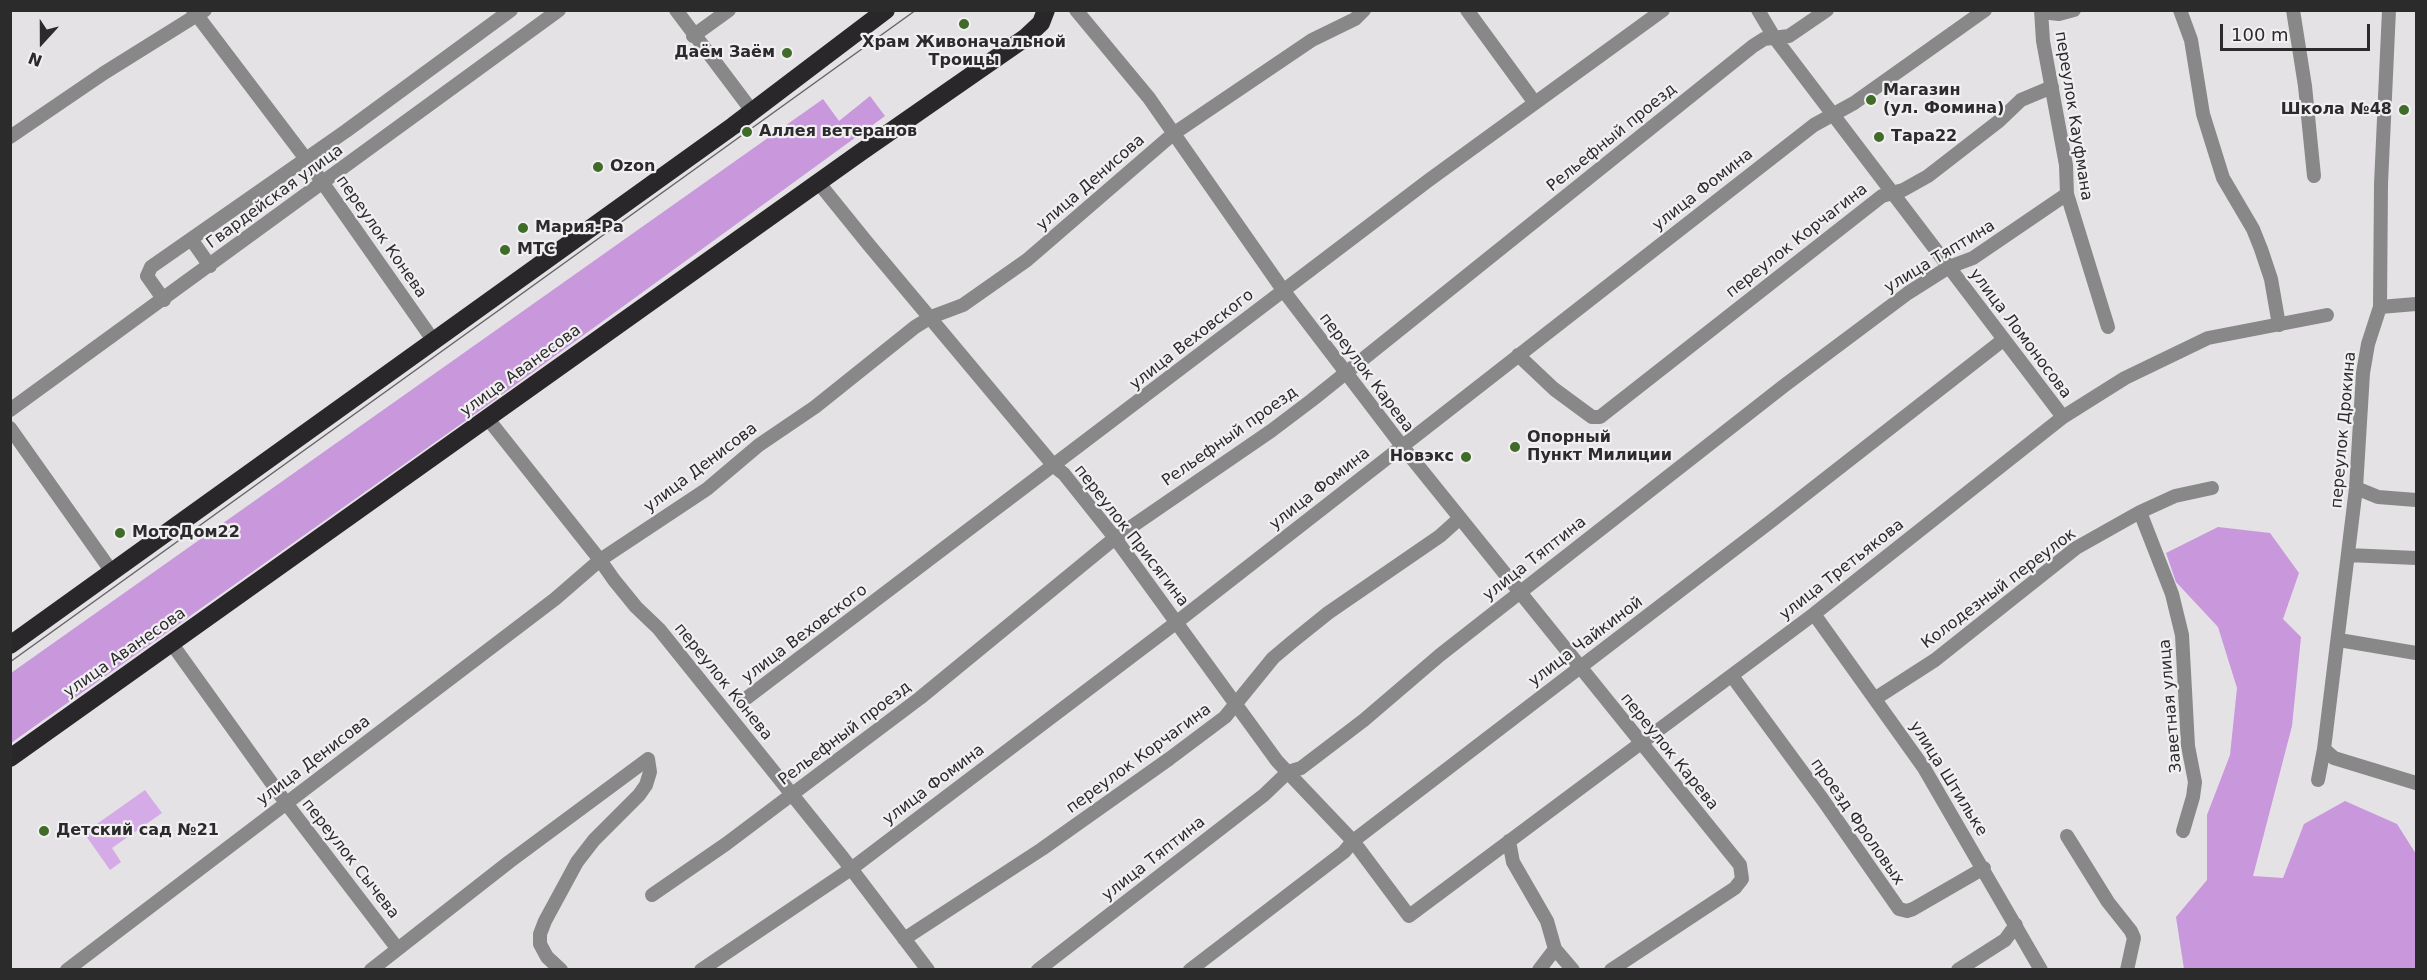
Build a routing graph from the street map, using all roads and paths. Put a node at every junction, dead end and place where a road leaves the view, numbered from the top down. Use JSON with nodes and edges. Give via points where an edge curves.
{"nodes":[{"id":1,"x":511,"y":10,"type":"edge"},
{"id":2,"x":559,"y":10,"type":"edge"},
{"id":3,"x":676,"y":10,"type":"edge"},
{"id":4,"x":729,"y":10,"type":"edge"},
{"id":5,"x":886,"y":10,"type":"edge"},
{"id":6,"x":1046,"y":10,"type":"edge"},
{"id":7,"x":1076,"y":10,"type":"edge"},
{"id":8,"x":1364,"y":10,"type":"edge"},
{"id":9,"x":1467,"y":10,"type":"edge"},
{"id":10,"x":1664,"y":10,"type":"edge"},
{"id":11,"x":1758,"y":10,"type":"edge"},
{"id":12,"x":1827,"y":10,"type":"edge"},
{"id":13,"x":1985,"y":10,"type":"edge"},
{"id":14,"x":2073,"y":10,"type":"edge"},
{"id":15,"x":2180,"y":10,"type":"edge"},
{"id":16,"x":2293,"y":10,"type":"edge"},
{"id":17,"x":2389,"y":10,"type":"edge"},
{"id":18,"x":2041,"y":11,"type":"edge"},
{"id":19,"x":198,"y":12,"type":"edge"},
{"id":20,"x":693,"y":36,"type":"junction"},
{"id":21,"x":1774,"y":37,"type":"junction"},
{"id":22,"x":2052,"y":87,"type":"junction"},
{"id":23,"x":1535,"y":103,"type":"junction"},
{"id":24,"x":752,"y":111,"type":"junction"},
{"id":25,"x":1833,"y":114,"type":"junction"},
{"id":26,"x":1173,"y":135,"type":"junction"},
{"id":27,"x":10,"y":137,"type":"edge"},
{"id":28,"x":306,"y":159,"type":"junction"},
{"id":29,"x":2314,"y":176,"type":"dead end"},
{"id":30,"x":818,"y":182,"type":"junction"},
{"id":31,"x":323,"y":183,"type":"junction"},
{"id":32,"x":1893,"y":192,"type":"junction"},
{"id":33,"x":2067,"y":194,"type":"junction"},
{"id":34,"x":191,"y":239,"type":"junction"},
{"id":35,"x":210,"y":266,"type":"junction"},
{"id":36,"x":1949,"y":267,"type":"junction"},
{"id":37,"x":1283,"y":290,"type":"junction"},
{"id":38,"x":164,"y":300,"type":"junction"},
{"id":39,"x":2416,"y":304,"type":"edge"},
{"id":40,"x":2380,"y":307,"type":"junction"},
{"id":41,"x":2327,"y":315,"type":"dead end"},
{"id":42,"x":931,"y":317,"type":"junction"},
{"id":43,"x":2278,"y":325,"type":"junction"},
{"id":44,"x":2108,"y":327,"type":"dead end"},
{"id":45,"x":433,"y":340,"type":"junction"},
{"id":46,"x":2003,"y":340,"type":"junction"},
{"id":47,"x":1518,"y":354,"type":"junction"},
{"id":48,"x":1346,"y":374,"type":"junction"},
{"id":49,"x":10,"y":410,"type":"edge"},
{"id":50,"x":2063,"y":417,"type":"junction"},
{"id":51,"x":488,"y":419,"type":"junction"},
{"id":52,"x":10,"y":428,"type":"edge"},
{"id":53,"x":1402,"y":446,"type":"junction"},
{"id":54,"x":1054,"y":466,"type":"junction"},
{"id":55,"x":2212,"y":488,"type":"dead end"},
{"id":56,"x":2356,"y":488,"type":"junction"},
{"id":57,"x":2416,"y":500,"type":"edge"},
{"id":58,"x":2140,"y":512,"type":"junction"},
{"id":59,"x":1460,"y":519,"type":"junction"},
{"id":60,"x":1115,"y":538,"type":"junction"},
{"id":61,"x":2348,"y":555,"type":"junction"},
{"id":62,"x":2416,"y":558,"type":"edge"},
{"id":63,"x":600,"y":560,"type":"junction"},
{"id":64,"x":112,"y":572,"type":"junction"},
{"id":65,"x":1519,"y":592,"type":"junction"},
{"id":66,"x":1814,"y":614,"type":"junction"},
{"id":67,"x":1177,"y":621,"type":"junction"},
{"id":68,"x":2338,"y":640,"type":"junction"},
{"id":69,"x":172,"y":644,"type":"junction"},
{"id":70,"x":10,"y":645,"type":"edge"},
{"id":71,"x":2416,"y":652,"type":"edge"},
{"id":72,"x":1579,"y":668,"type":"junction"},
{"id":73,"x":1732,"y":676,"type":"junction"},
{"id":74,"x":1876,"y":698,"type":"junction"},
{"id":75,"x":744,"y":700,"type":"dead end"},
{"id":76,"x":1236,"y":703,"type":"junction"},
{"id":77,"x":1641,"y":741,"type":"junction"},
{"id":78,"x":2324,"y":749,"type":"junction"},
{"id":79,"x":10,"y":758,"type":"edge"},
{"id":80,"x":1288,"y":772,"type":"junction"},
{"id":81,"x":2318,"y":780,"type":"dead end"},
{"id":82,"x":2416,"y":783,"type":"edge"},
{"id":83,"x":792,"y":795,"type":"junction"},
{"id":84,"x":286,"y":803,"type":"junction"},
{"id":85,"x":2183,"y":831,"type":"dead end"},
{"id":86,"x":2067,"y":836,"type":"dead end"},
{"id":87,"x":1353,"y":841,"type":"junction"},
{"id":88,"x":1509,"y":841,"type":"junction"},
{"id":89,"x":1984,"y":868,"type":"junction"},
{"id":90,"x":851,"y":869,"type":"junction"},
{"id":91,"x":652,"y":895,"type":"dead end"},
{"id":92,"x":1409,"y":916,"type":"joint"},
{"id":93,"x":2016,"y":925,"type":"junction"},
{"id":94,"x":904,"y":939,"type":"junction"},
{"id":95,"x":397,"y":948,"type":"junction"},
{"id":96,"x":1555,"y":949,"type":"junction"},
{"id":97,"x":67,"y":969,"type":"edge"},
{"id":98,"x":371,"y":969,"type":"edge"},
{"id":99,"x":561,"y":969,"type":"edge"},
{"id":100,"x":701,"y":969,"type":"edge"},
{"id":101,"x":928,"y":969,"type":"edge"},
{"id":102,"x":1038,"y":969,"type":"edge"},
{"id":103,"x":1190,"y":969,"type":"edge"},
{"id":104,"x":1539,"y":969,"type":"edge"},
{"id":105,"x":1573,"y":969,"type":"edge"},
{"id":106,"x":1611,"y":969,"type":"edge"},
{"id":107,"x":1958,"y":969,"type":"edge"},
{"id":108,"x":2041,"y":969,"type":"edge"},
{"id":109,"x":2127,"y":969,"type":"edge"}],
"edges":[{"from":1,"to":28,"type":"street"},
{"from":2,"to":31,"type":"street","name":"Гвардейская улица"},
{"from":3,"to":20,"type":"street"},
{"from":4,"to":20,"type":"street"},
{"from":5,"to":24,"type":"highway"},
{"from":6,"to":30,"type":"highway","name":"улица Аванесова","via":[[1041,23],[1025,38]]},
{"from":7,"to":26,"type":"street","name":"переулок Карева","via":[[1149,98]]},
{"from":8,"to":26,"type":"street","name":"улица Денисова","via":[[1355,19],[1312,40]]},
{"from":9,"to":23,"type":"street"},
{"from":10,"to":23,"type":"street","name":"улица Веховского"},
{"from":11,"to":21,"type":"street","name":"улица Ломоносова"},
{"from":12,"to":21,"type":"street","name":"Рельефный проезд","via":[[1789,36]]},
{"from":13,"to":25,"type":"street","name":"улица Фомина","via":[[1854,104]]},
{"from":14,"to":18,"type":"street","name":"переулок Кауфмана","via":[[2059,14]]},
{"from":15,"to":43,"type":"street","via":[[2191,40],[2203,114],[2223,178],[2261,249],[2271,279]]},
{"from":16,"to":29,"type":"street"},
{"from":17,"to":40,"type":"street","name":"переулок Дрокина"},
{"from":18,"to":22,"type":"street","name":"переулок Кауфмана"},
{"from":19,"to":27,"type":"street"},
{"from":19,"to":28,"type":"street","name":"переулок Конева"},
{"from":20,"to":24,"type":"street"},
{"from":21,"to":25,"type":"street","name":"улица Ломоносова"},
{"from":21,"to":48,"type":"street","name":"Рельефный проезд","via":[[1753,46]]},
{"from":22,"to":32,"type":"street","name":"переулок Корчагина","via":[[2021,100],[1928,176]]},
{"from":22,"to":33,"type":"street","name":"переулок Кауфмана","via":[[2067,165]]},
{"from":23,"to":37,"type":"street","name":"улица Веховского"},
{"from":24,"to":45,"type":"highway"},
{"from":25,"to":32,"type":"street","name":"улица Ломоносова"},
{"from":25,"to":47,"type":"street","name":"улица Фомина"},
{"from":26,"to":37,"type":"street","name":"переулок Карева"},
{"from":26,"to":42,"type":"street","name":"улица Денисова","via":[[1027,260],[963,305]]},
{"from":28,"to":31,"type":"street","name":"переулок Конева"},
{"from":28,"to":34,"type":"street"},
{"from":30,"to":42,"type":"street","name":"переулок Присягина"},
{"from":30,"to":51,"type":"highway","name":"улица Аванесова"},
{"from":31,"to":35,"type":"street","name":"Гвардейская улица"},
{"from":31,"to":45,"type":"street","name":"переулок Конева"},
{"from":32,"to":36,"type":"street","name":"улица Ломоносова"},
{"from":32,"to":47,"type":"street","name":"переулок Корчагина","via":[[1882,195],[1600,417],[1592,417],[1554,389]]},
{"from":33,"to":36,"type":"street","name":"улица Тяптина","via":[[1973,258]]},
{"from":33,"to":44,"type":"street","name":"переулок Кауфмана"},
{"from":34,"to":35,"type":"street"},
{"from":34,"to":38,"type":"street","via":[[147,272]]},
{"from":35,"to":38,"type":"street","name":"Гвардейская улица"},
{"from":36,"to":46,"type":"street","name":"улица Ломоносова"},
{"from":36,"to":65,"type":"street","name":"улица Тяптина","via":[[1785,385]]},
{"from":37,"to":48,"type":"street","name":"переулок Карева"},
{"from":37,"to":54,"type":"street","name":"улица Веховского"},
{"from":38,"to":49,"type":"street","name":"Гвардейская улица"},
{"from":39,"to":40,"type":"street"},
{"from":40,"to":56,"type":"street","name":"переулок Дрокина","via":[[2363,374]]},
{"from":41,"to":43,"type":"street","name":"улица Третьякова"},
{"from":42,"to":54,"type":"street","name":"переулок Присягина"},
{"from":42,"to":63,"type":"street","name":"улица Денисова","via":[[759,445],[707,489]]},
{"from":43,"to":50,"type":"street","name":"улица Третьякова","via":[[2208,338],[2125,378]]},
{"from":45,"to":64,"type":"highway"},
{"from":46,"to":50,"type":"street","name":"улица Ломоносова"},
{"from":46,"to":72,"type":"street","name":"улица Чайкиной"},
{"from":47,"to":53,"type":"street","name":"улица Фомина"},
{"from":48,"to":53,"type":"street","name":"переулок Карева"},
{"from":48,"to":60,"type":"street","name":"Рельефный проезд","via":[[1271,431]]},
{"from":50,"to":66,"type":"street","name":"улица Третьякова"},
{"from":51,"to":63,"type":"street","name":"переулок Конева"},
{"from":51,"to":69,"type":"highway","name":"улица Аванесова"},
{"from":52,"to":64,"type":"street"},
{"from":53,"to":59,"type":"street","name":"переулок Карева"},
{"from":53,"to":67,"type":"street","name":"улица Фомина"},
{"from":54,"to":60,"type":"street","name":"переулок Присягина"},
{"from":54,"to":75,"type":"street","name":"улица Веховского"},
{"from":55,"to":58,"type":"street","name":"Колодезный переулок","via":[[2175,496]]},
{"from":56,"to":57,"type":"street","via":[[2378,497]]},
{"from":56,"to":61,"type":"street","name":"переулок Дрокина"},
{"from":58,"to":74,"type":"street","name":"Колодезный переулок","via":[[2076,548],[1935,660]]},
{"from":58,"to":85,"type":"street","name":"Заветная улица","via":[[2172,594],[2182,635],[2188,746],[2195,782]]},
{"from":59,"to":65,"type":"street","name":"переулок Карева"},
{"from":59,"to":76,"type":"street","name":"переулок Корчагина","via":[[1319,620],[1273,658]]},
{"from":60,"to":67,"type":"street","name":"переулок Присягина"},
{"from":60,"to":83,"type":"street","name":"Рельефный проезд","via":[[920,698]]},
{"from":61,"to":62,"type":"street"},
{"from":61,"to":68,"type":"street","name":"переулок Дрокина"},
{"from":63,"to":83,"type":"street","name":"переулок Конева"},
{"from":63,"to":84,"type":"street","name":"улица Денисова","via":[[555,599]]},
{"from":64,"to":70,"type":"highway"},
{"from":65,"to":72,"type":"street","name":"переулок Карева"},
{"from":65,"to":80,"type":"street","name":"улица Тяптина","via":[[1364,720],[1301,768]]},
{"from":66,"to":73,"type":"street","name":"улица Третьякова"},
{"from":66,"to":74,"type":"street","name":"улица Штильке"},
{"from":67,"to":76,"type":"street","name":"переулок Присягина"},
{"from":67,"to":90,"type":"street","name":"улица Фомина"},
{"from":68,"to":71,"type":"street"},
{"from":68,"to":78,"type":"street","name":"переулок Дрокина"},
{"from":69,"to":79,"type":"highway","name":"улица Аванесова"},
{"from":69,"to":84,"type":"street","name":"переулок Сычева"},
{"from":72,"to":77,"type":"street","name":"переулок Карева"},
{"from":72,"to":87,"type":"street","name":"улица Чайкиной"},
{"from":73,"to":77,"type":"street","name":"улица Третьякова"},
{"from":73,"to":89,"type":"street","name":"проезд Фроловых","via":[[1899,909],[1913,909]]},
{"from":74,"to":89,"type":"street","name":"улица Штильке"},
{"from":76,"to":80,"type":"street","name":"переулок Присягина"},
{"from":76,"to":94,"type":"street","name":"переулок Корчагина","via":[[1225,717],[1130,787]]},
{"from":77,"to":88,"type":"street","name":"улица Третьякова"},
{"from":77,"to":106,"type":"street","name":"переулок Карева","via":[[1740,865],[1742,879],[1735,888]]},
{"from":78,"to":81,"type":"street","name":"переулок Дрокина"},
{"from":78,"to":82,"type":"street","via":[[2334,758]]},
{"from":80,"to":87,"type":"street","name":"переулок Присягина"},
{"from":80,"to":102,"type":"street","name":"улица Тяптина","via":[[1264,795]]},
{"from":83,"to":90,"type":"street","name":"переулок Конева"},
{"from":83,"to":91,"type":"street","name":"Рельефный проезд"},
{"from":84,"to":95,"type":"street","name":"переулок Сычева"},
{"from":84,"to":97,"type":"street","name":"улица Денисова"},
{"from":86,"to":109,"type":"street","via":[[2131,931],[2133,945]]},
{"from":87,"to":92,"type":"street","name":"переулок Присягина"},
{"from":87,"to":103,"type":"street","name":"улица Чайкиной","via":[[1344,852]]},
{"from":88,"to":92,"type":"street","name":"улица Третьякова"},
{"from":88,"to":96,"type":"street","via":[[1513,862],[1547,921]]},
{"from":89,"to":93,"type":"street","name":"улица Штильке"},
{"from":90,"to":94,"type":"street","name":"переулок Конева"},
{"from":90,"to":100,"type":"street","name":"улица Фомина"},
{"from":93,"to":107,"type":"street","via":[[2005,940]]},
{"from":93,"to":108,"type":"street","name":"улица Штильке"},
{"from":94,"to":101,"type":"street","name":"переулок Конева"},
{"from":95,"to":98,"type":"street"},
{"from":95,"to":99,"type":"street","via":[[648,759],[650,772],[639,795],[577,862],[545,921],[540,944],[547,957]]},
{"from":96,"to":104,"type":"street"},
{"from":96,"to":105,"type":"street"}]}
